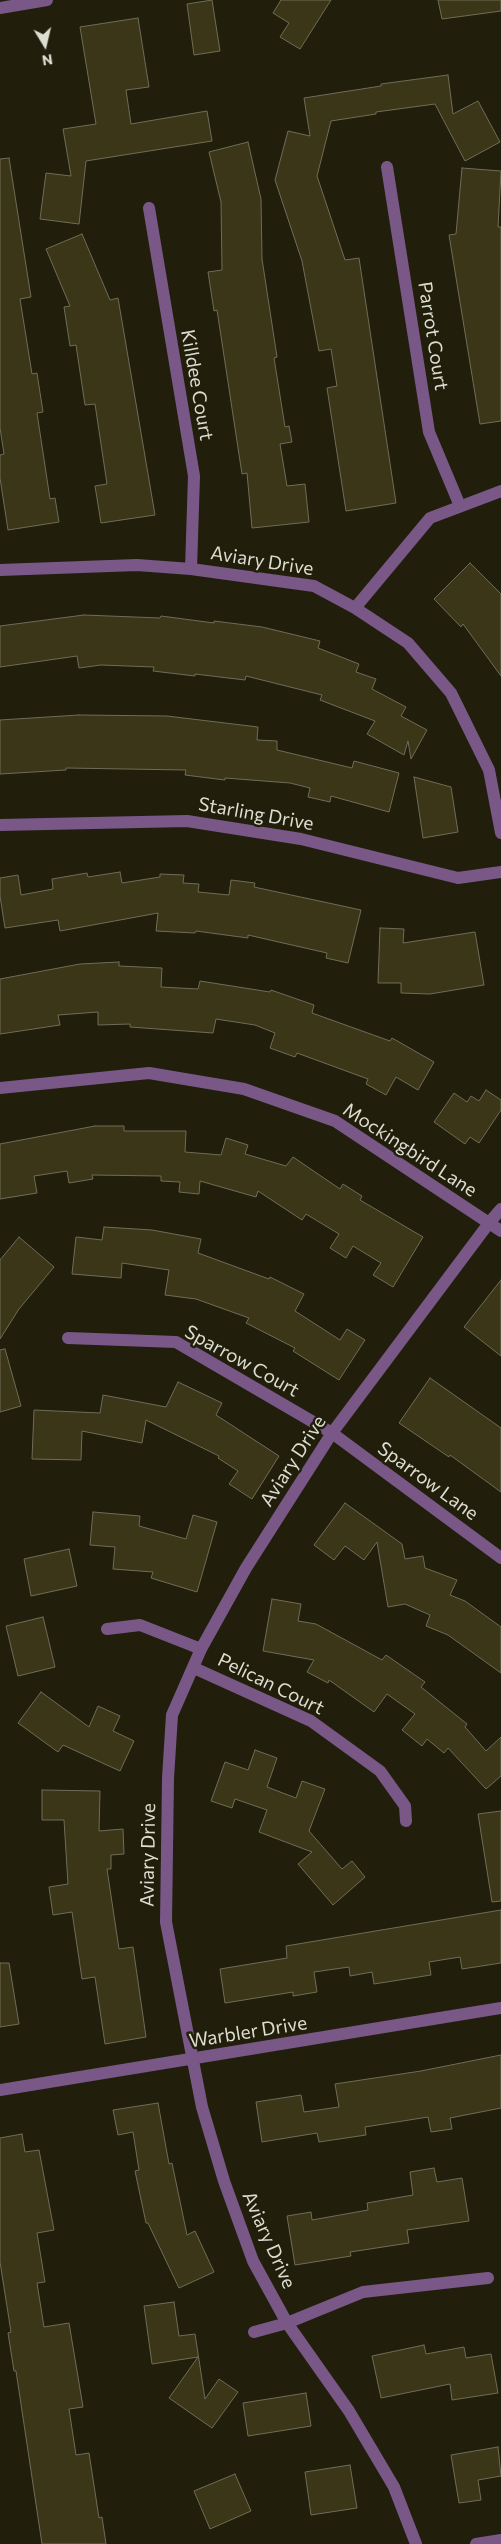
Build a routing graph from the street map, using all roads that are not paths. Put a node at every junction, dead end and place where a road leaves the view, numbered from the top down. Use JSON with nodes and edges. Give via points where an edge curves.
{"nodes":[{"id":1,"x":47,"y":0,"type":"edge"},
{"id":2,"x":0,"y":8,"type":"edge"},
{"id":3,"x":387,"y":167,"type":"dead end"},
{"id":4,"x":149,"y":208,"type":"dead end"},
{"id":5,"x":501,"y":491,"type":"edge"},
{"id":6,"x":460,"y":506,"type":"junction"},
{"id":7,"x":191,"y":569,"type":"junction"},
{"id":8,"x":0,"y":570,"type":"edge"},
{"id":9,"x":355,"y":608,"type":"junction"},
{"id":10,"x":0,"y":826,"type":"edge"},
{"id":11,"x":501,"y":833,"type":"edge"},
{"id":12,"x":501,"y":872,"type":"edge"},
{"id":13,"x":0,"y":1088,"type":"edge"},
{"id":14,"x":501,"y":1209,"type":"edge"},
{"id":15,"x":488,"y":1223,"type":"junction"},
{"id":16,"x":501,"y":1231,"type":"edge"},
{"id":17,"x":68,"y":1338,"type":"dead end"},
{"id":18,"x":332,"y":1433,"type":"junction"},
{"id":19,"x":501,"y":1558,"type":"edge"},
{"id":20,"x":107,"y":1629,"type":"dead end"},
{"id":21,"x":201,"y":1649,"type":"junction"},
{"id":22,"x":194,"y":1668,"type":"junction"},
{"id":23,"x":406,"y":1821,"type":"dead end"},
{"id":24,"x":501,"y":2008,"type":"edge"},
{"id":25,"x":194,"y":2060,"type":"junction"},
{"id":26,"x":0,"y":2090,"type":"edge"},
{"id":27,"x":488,"y":2278,"type":"dead end"},
{"id":28,"x":287,"y":2323,"type":"junction"},
{"id":29,"x":254,"y":2332,"type":"dead end"},
{"id":30,"x":501,"y":2540,"type":"edge"},
{"id":31,"x":416,"y":2544,"type":"edge"},
{"id":32,"x":476,"y":2544,"type":"edge"}],
"edges":[{"from":1,"to":2,"type":"street"},
{"from":3,"to":6,"type":"street","name":"Parrot Court","via":[[429,432]]},
{"from":4,"to":7,"type":"street","name":"Killdee Court","via":[[194,476]]},
{"from":5,"to":6,"type":"street"},
{"from":6,"to":9,"type":"street","via":[[430,518]]},
{"from":7,"to":8,"type":"street","name":"Aviary Drive","via":[[136,565]]},
{"from":7,"to":9,"type":"street","name":"Aviary Drive","via":[[314,586]]},
{"from":9,"to":11,"type":"street","name":"Aviary Drive","via":[[408,643],[451,693],[489,770]]},
{"from":10,"to":12,"type":"street","name":"Starling Drive","via":[[186,821],[301,840],[458,878]]},
{"from":13,"to":15,"type":"street","name":"Mockingbird Lane","via":[[149,1073],[244,1089],[335,1122]]},
{"from":14,"to":15,"type":"street","name":"Aviary Drive"},
{"from":15,"to":16,"type":"street","name":"Mockingbird Lane"},
{"from":15,"to":18,"type":"street","name":"Aviary Drive"},
{"from":17,"to":18,"type":"street","name":"Sparrow Court","via":[[176,1342]]},
{"from":18,"to":19,"type":"street","name":"Sparrow Lane"},
{"from":18,"to":21,"type":"street","name":"Aviary Drive","via":[[246,1568]]},
{"from":20,"to":21,"type":"street","via":[[140,1625]]},
{"from":21,"to":22,"type":"street","name":"Aviary Drive"},
{"from":22,"to":23,"type":"street","name":"Pelican Court","via":[[311,1721],[380,1771],[405,1806]]},
{"from":22,"to":25,"type":"street","name":"Aviary Drive","via":[[172,1715],[166,1922]]},
{"from":24,"to":25,"type":"street","name":"Warbler Drive"},
{"from":25,"to":26,"type":"street","name":"Warbler Drive"},
{"from":25,"to":28,"type":"street","name":"Aviary Drive","via":[[202,2108],[224,2181],[253,2261]]},
{"from":27,"to":28,"type":"street","via":[[363,2292]]},
{"from":28,"to":29,"type":"street"},
{"from":28,"to":31,"type":"street","name":"Aviary Drive","via":[[349,2411],[389,2478]]},
{"from":30,"to":32,"type":"street"}]}
